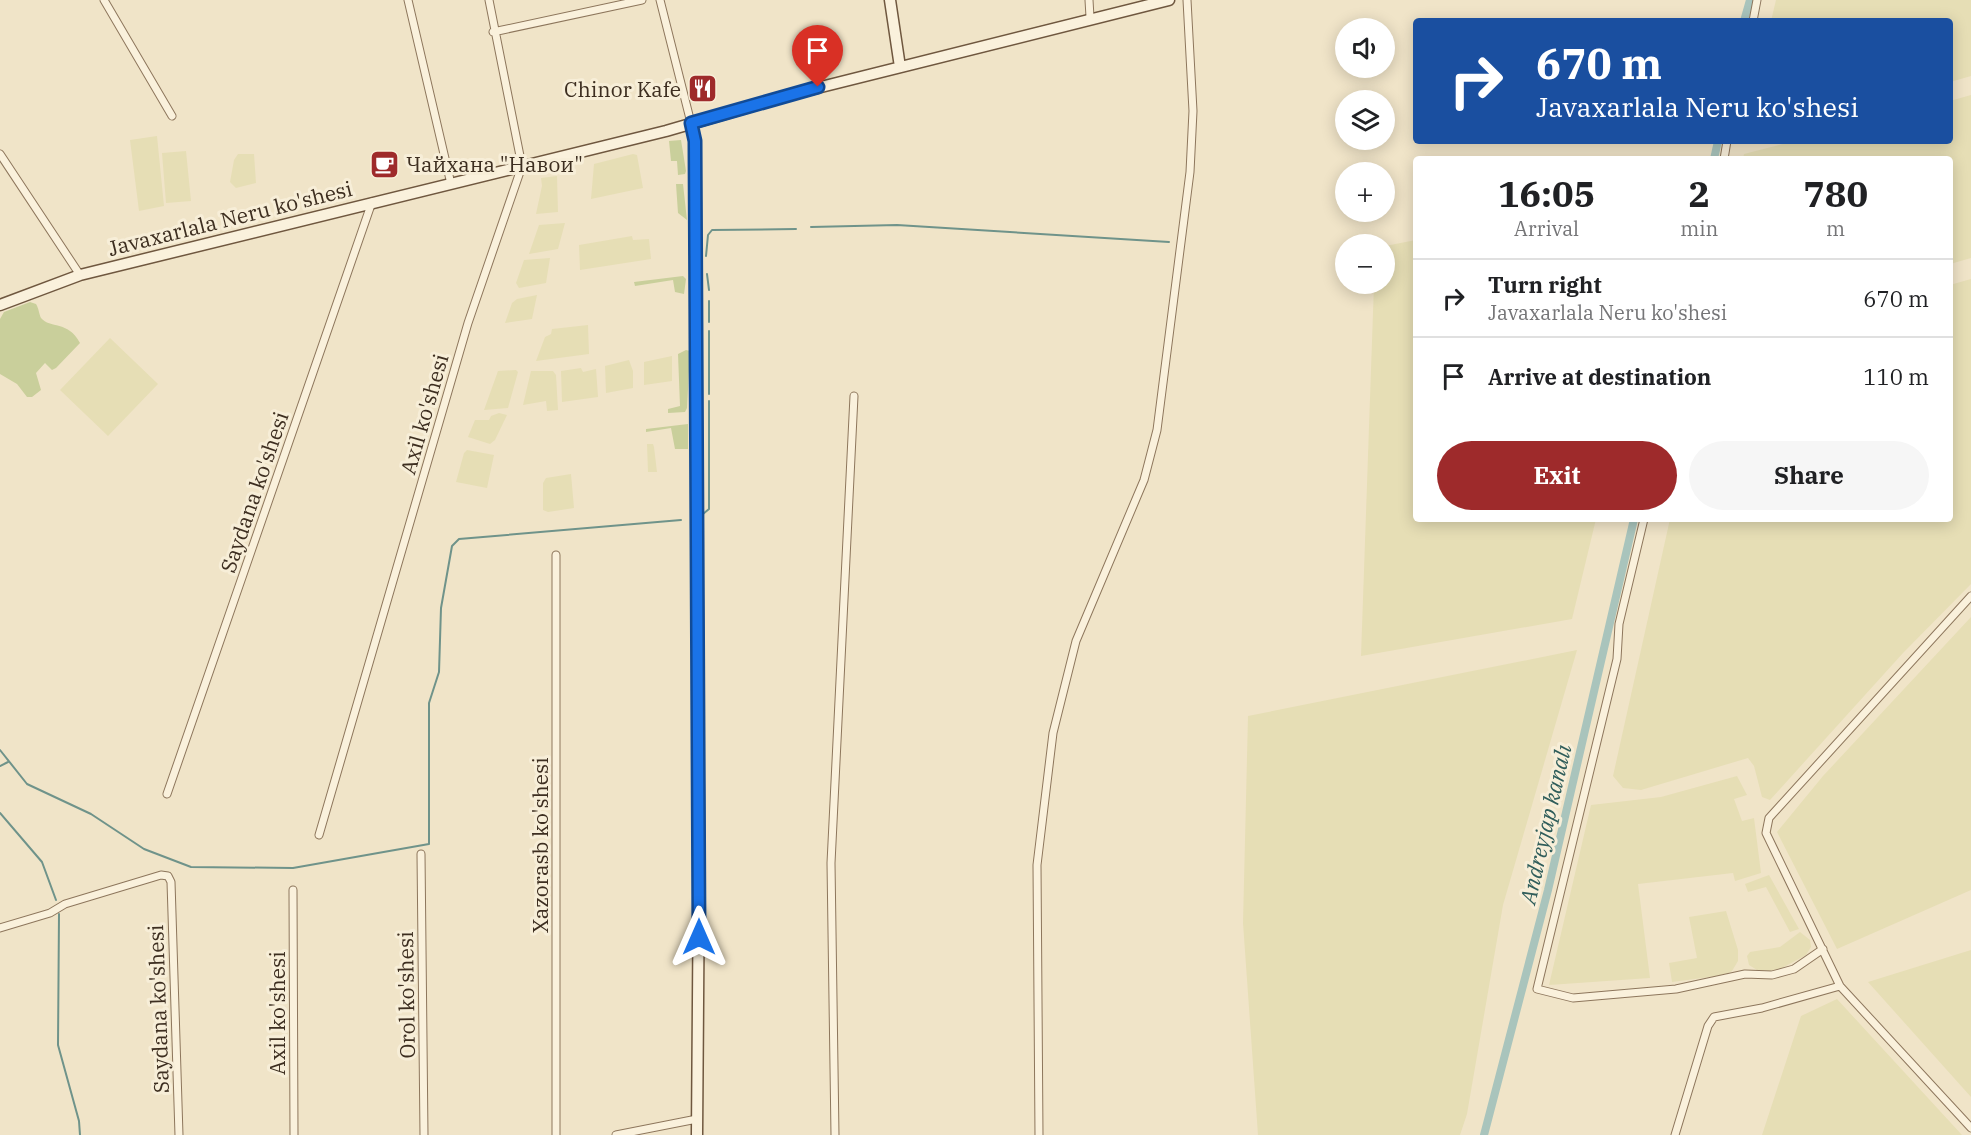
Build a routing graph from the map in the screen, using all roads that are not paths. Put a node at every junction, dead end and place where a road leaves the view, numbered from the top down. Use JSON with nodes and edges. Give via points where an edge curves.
{"nodes":[{"id":1,"x":105,"y":0,"type":"edge"},
{"id":2,"x":408,"y":0,"type":"edge"},
{"id":3,"x":489,"y":0,"type":"edge"},
{"id":4,"x":642,"y":0,"type":"edge"},
{"id":5,"x":660,"y":0,"type":"edge"},
{"id":6,"x":890,"y":0,"type":"edge"},
{"id":7,"x":1089,"y":0,"type":"edge"},
{"id":8,"x":1169,"y":0,"type":"edge"},
{"id":9,"x":1187,"y":0,"type":"edge"},
{"id":10,"x":1757,"y":0,"type":"edge"},
{"id":11,"x":1090,"y":18,"type":"junction"},
{"id":12,"x":1754,"y":18,"type":"edge"},
{"id":13,"x":493,"y":32,"type":"junction"},
{"id":14,"x":900,"y":67,"type":"junction"},
{"id":15,"x":172,"y":116,"type":"dead end"},
{"id":16,"x":691,"y":123,"type":"junction"},
{"id":17,"x":0,"y":153,"type":"edge"},
{"id":18,"x":522,"y":166,"type":"junction"},
{"id":19,"x":451,"y":184,"type":"junction"},
{"id":20,"x":372,"y":202,"type":"junction"},
{"id":21,"x":80,"y":275,"type":"junction"},
{"id":22,"x":0,"y":305,"type":"edge"},
{"id":23,"x":854,"y":396,"type":"dead end"},
{"id":24,"x":1643,"y":522,"type":"edge"},
{"id":25,"x":556,"y":555,"type":"dead end"},
{"id":26,"x":1971,"y":596,"type":"edge"},
{"id":27,"x":166,"y":794,"type":"dead end"},
{"id":28,"x":319,"y":835,"type":"dead end"},
{"id":29,"x":420,"y":854,"type":"dead end"},
{"id":30,"x":293,"y":890,"type":"dead end"},
{"id":31,"x":0,"y":928,"type":"edge"},
{"id":32,"x":1822,"y":949,"type":"junction"},
{"id":33,"x":1840,"y":986,"type":"junction"},
{"id":34,"x":697,"y":1119,"type":"junction"},
{"id":35,"x":1971,"y":1128,"type":"edge"},
{"id":36,"x":179,"y":1135,"type":"edge"},
{"id":37,"x":294,"y":1135,"type":"edge"},
{"id":38,"x":424,"y":1135,"type":"edge"},
{"id":39,"x":556,"y":1135,"type":"edge"},
{"id":40,"x":616,"y":1135,"type":"edge"},
{"id":41,"x":697,"y":1135,"type":"edge"},
{"id":42,"x":835,"y":1135,"type":"edge"},
{"id":43,"x":1039,"y":1135,"type":"edge"},
{"id":44,"x":1675,"y":1135,"type":"edge"}],
"edges":[{"from":1,"to":15,"type":"street"},
{"from":2,"to":19,"type":"street"},
{"from":3,"to":13,"type":"street"},
{"from":4,"to":13,"type":"street"},
{"from":5,"to":16,"type":"street"},
{"from":6,"to":14,"type":"street"},
{"from":7,"to":11,"type":"street"},
{"from":8,"to":11,"type":"street","name":"Javaxarlala Neru ko'shesi"},
{"from":9,"to":43,"type":"street","via":[[1193,111],[1190,172],[1156,430],[1144,480],[1076,641],[1053,733],[1037,865]]},
{"from":10,"to":12,"type":"street"},
{"from":11,"to":14,"type":"street","name":"Javaxarlala Neru ko'shesi"},
{"from":13,"to":18,"type":"street"},
{"from":14,"to":16,"type":"street","name":"Javaxarlala Neru ko'shesi"},
{"from":16,"to":18,"type":"street","name":"Javaxarlala Neru ko'shesi"},
{"from":16,"to":34,"type":"street","via":[[695,141],[698,413]]},
{"from":17,"to":21,"type":"street"},
{"from":18,"to":19,"type":"street","name":"Javaxarlala Neru ko'shesi"},
{"from":18,"to":28,"type":"street","name":"Axil ko'shesi","via":[[468,323]]},
{"from":19,"to":20,"type":"street","name":"Javaxarlala Neru ko'shesi"},
{"from":20,"to":21,"type":"street","name":"Javaxarlala Neru ko'shesi"},
{"from":20,"to":27,"type":"street","name":"Saydana ko'shesi"},
{"from":21,"to":22,"type":"street","name":"Javaxarlala Neru ko'shesi"},
{"from":23,"to":42,"type":"street","via":[[831,863]]},
{"from":24,"to":32,"type":"street","via":[[1619,624],[1617,658],[1537,988],[1573,998],[1676,988],[1745,974],[1772,975],[1794,969]]},
{"from":25,"to":39,"type":"street","name":"Xazorasb ko'shesi"},
{"from":26,"to":32,"type":"street","via":[[1769,818],[1766,833]]},
{"from":29,"to":38,"type":"street","name":"Orol ko'shesi"},
{"from":30,"to":37,"type":"street","name":"Axil ko'shesi"},
{"from":31,"to":36,"type":"street","name":"Saydana ko'shesi","via":[[50,913],[65,904],[168,876]]},
{"from":32,"to":33,"type":"street"},
{"from":33,"to":35,"type":"street"},
{"from":33,"to":44,"type":"street","via":[[1714,1017]]},
{"from":34,"to":40,"type":"street"},
{"from":34,"to":41,"type":"street"}]}
